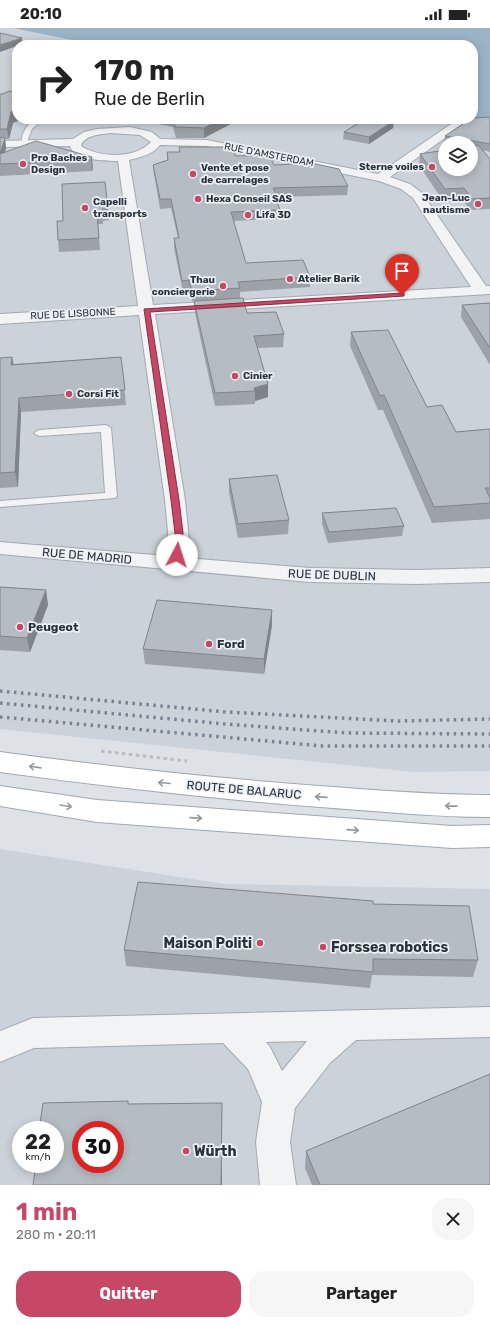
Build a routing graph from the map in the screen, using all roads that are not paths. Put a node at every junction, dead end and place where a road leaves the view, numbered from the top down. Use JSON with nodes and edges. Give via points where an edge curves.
{"nodes":[{"id":1,"x":31,"y":124,"type":"edge"},
{"id":2,"x":104,"y":124,"type":"edge"},
{"id":3,"x":458,"y":124,"type":"dead end"},
{"id":4,"x":111,"y":130,"type":"junction"},
{"id":5,"x":76,"y":142,"type":"junction"},
{"id":6,"x":157,"y":142,"type":"junction"},
{"id":7,"x":24,"y":143,"type":"junction"},
{"id":8,"x":0,"y":144,"type":"edge"},
{"id":9,"x":123,"y":157,"type":"junction"},
{"id":10,"x":380,"y":178,"type":"junction"},
{"id":11,"x":486,"y":290,"type":"edge"},
{"id":12,"x":147,"y":310,"type":"junction"},
{"id":13,"x":0,"y":319,"type":"edge"},
{"id":14,"x":39,"y":433,"type":"dead end"},
{"id":15,"x":0,"y":504,"type":"edge"},
{"id":16,"x":0,"y":548,"type":"edge"},
{"id":17,"x":174,"y":563,"type":"junction"},
{"id":18,"x":490,"y":575,"type":"edge"},
{"id":19,"x":0,"y":762,"type":"edge"},
{"id":20,"x":0,"y":796,"type":"edge"},
{"id":21,"x":490,"y":806,"type":"edge"},
{"id":22,"x":490,"y":836,"type":"edge"},
{"id":23,"x":490,"y":1022,"type":"edge"},
{"id":24,"x":350,"y":1024,"type":"junction"},
{"id":25,"x":229,"y":1028,"type":"junction"},
{"id":26,"x":0,"y":1047,"type":"edge"},
{"id":27,"x":279,"y":1101,"type":"junction"},
{"id":28,"x":278,"y":1185,"type":"edge"}],
"edges":[{"from":1,"to":7,"type":"lane"},
{"from":2,"to":4,"type":"street"},
{"from":3,"to":10,"type":"street"},
{"from":4,"to":5,"type":"street","via":[[88,134]]},
{"from":4,"to":6,"type":"street","via":[[138,131],[155,138]]},
{"from":5,"to":7,"type":"street"},
{"from":5,"to":9,"type":"street","via":[[75,147],[87,154]]},
{"from":6,"to":9,"type":"street","via":[[155,147],[148,151]]},
{"from":6,"to":10,"type":"street","name":"RUE D'AMSTERDAM","via":[[207,143]]},
{"from":7,"to":8,"type":"street"},
{"from":9,"to":12,"type":"street"},
{"from":10,"to":11,"type":"street","name":"RUE D'AMSTERDAM","via":[[410,188],[418,196]]},
{"from":11,"to":12,"type":"street","name":"RUE DE LISBONNE"},
{"from":12,"to":13,"type":"street","name":"RUE DE LISBONNE"},
{"from":12,"to":17,"type":"street","via":[[179,533]]},
{"from":14,"to":15,"type":"lane","via":[[106,428],[111,496]]},
{"from":16,"to":17,"type":"street","name":"RUE DE MADRID"},
{"from":17,"to":18,"type":"street","name":"RUE DE DUBLIN","via":[[310,575]]},
{"from":21,"to":19,"type":"main road","name":"ROUTE DE BALARUC","one_way":true,"via":[[447,806],[284,794],[118,778]]},
{"from":20,"to":22,"type":"main road","one_way":true,"via":[[97,811],[452,837]]},
{"from":23,"to":24,"type":"street"},
{"from":24,"to":25,"type":"street"},
{"from":24,"to":27,"type":"street","via":[[319,1052]]},
{"from":25,"to":26,"type":"street","via":[[33,1032]]},
{"from":25,"to":27,"type":"street","via":[[259,1058]]},
{"from":27,"to":28,"type":"street","via":[[273,1142]]}]}
